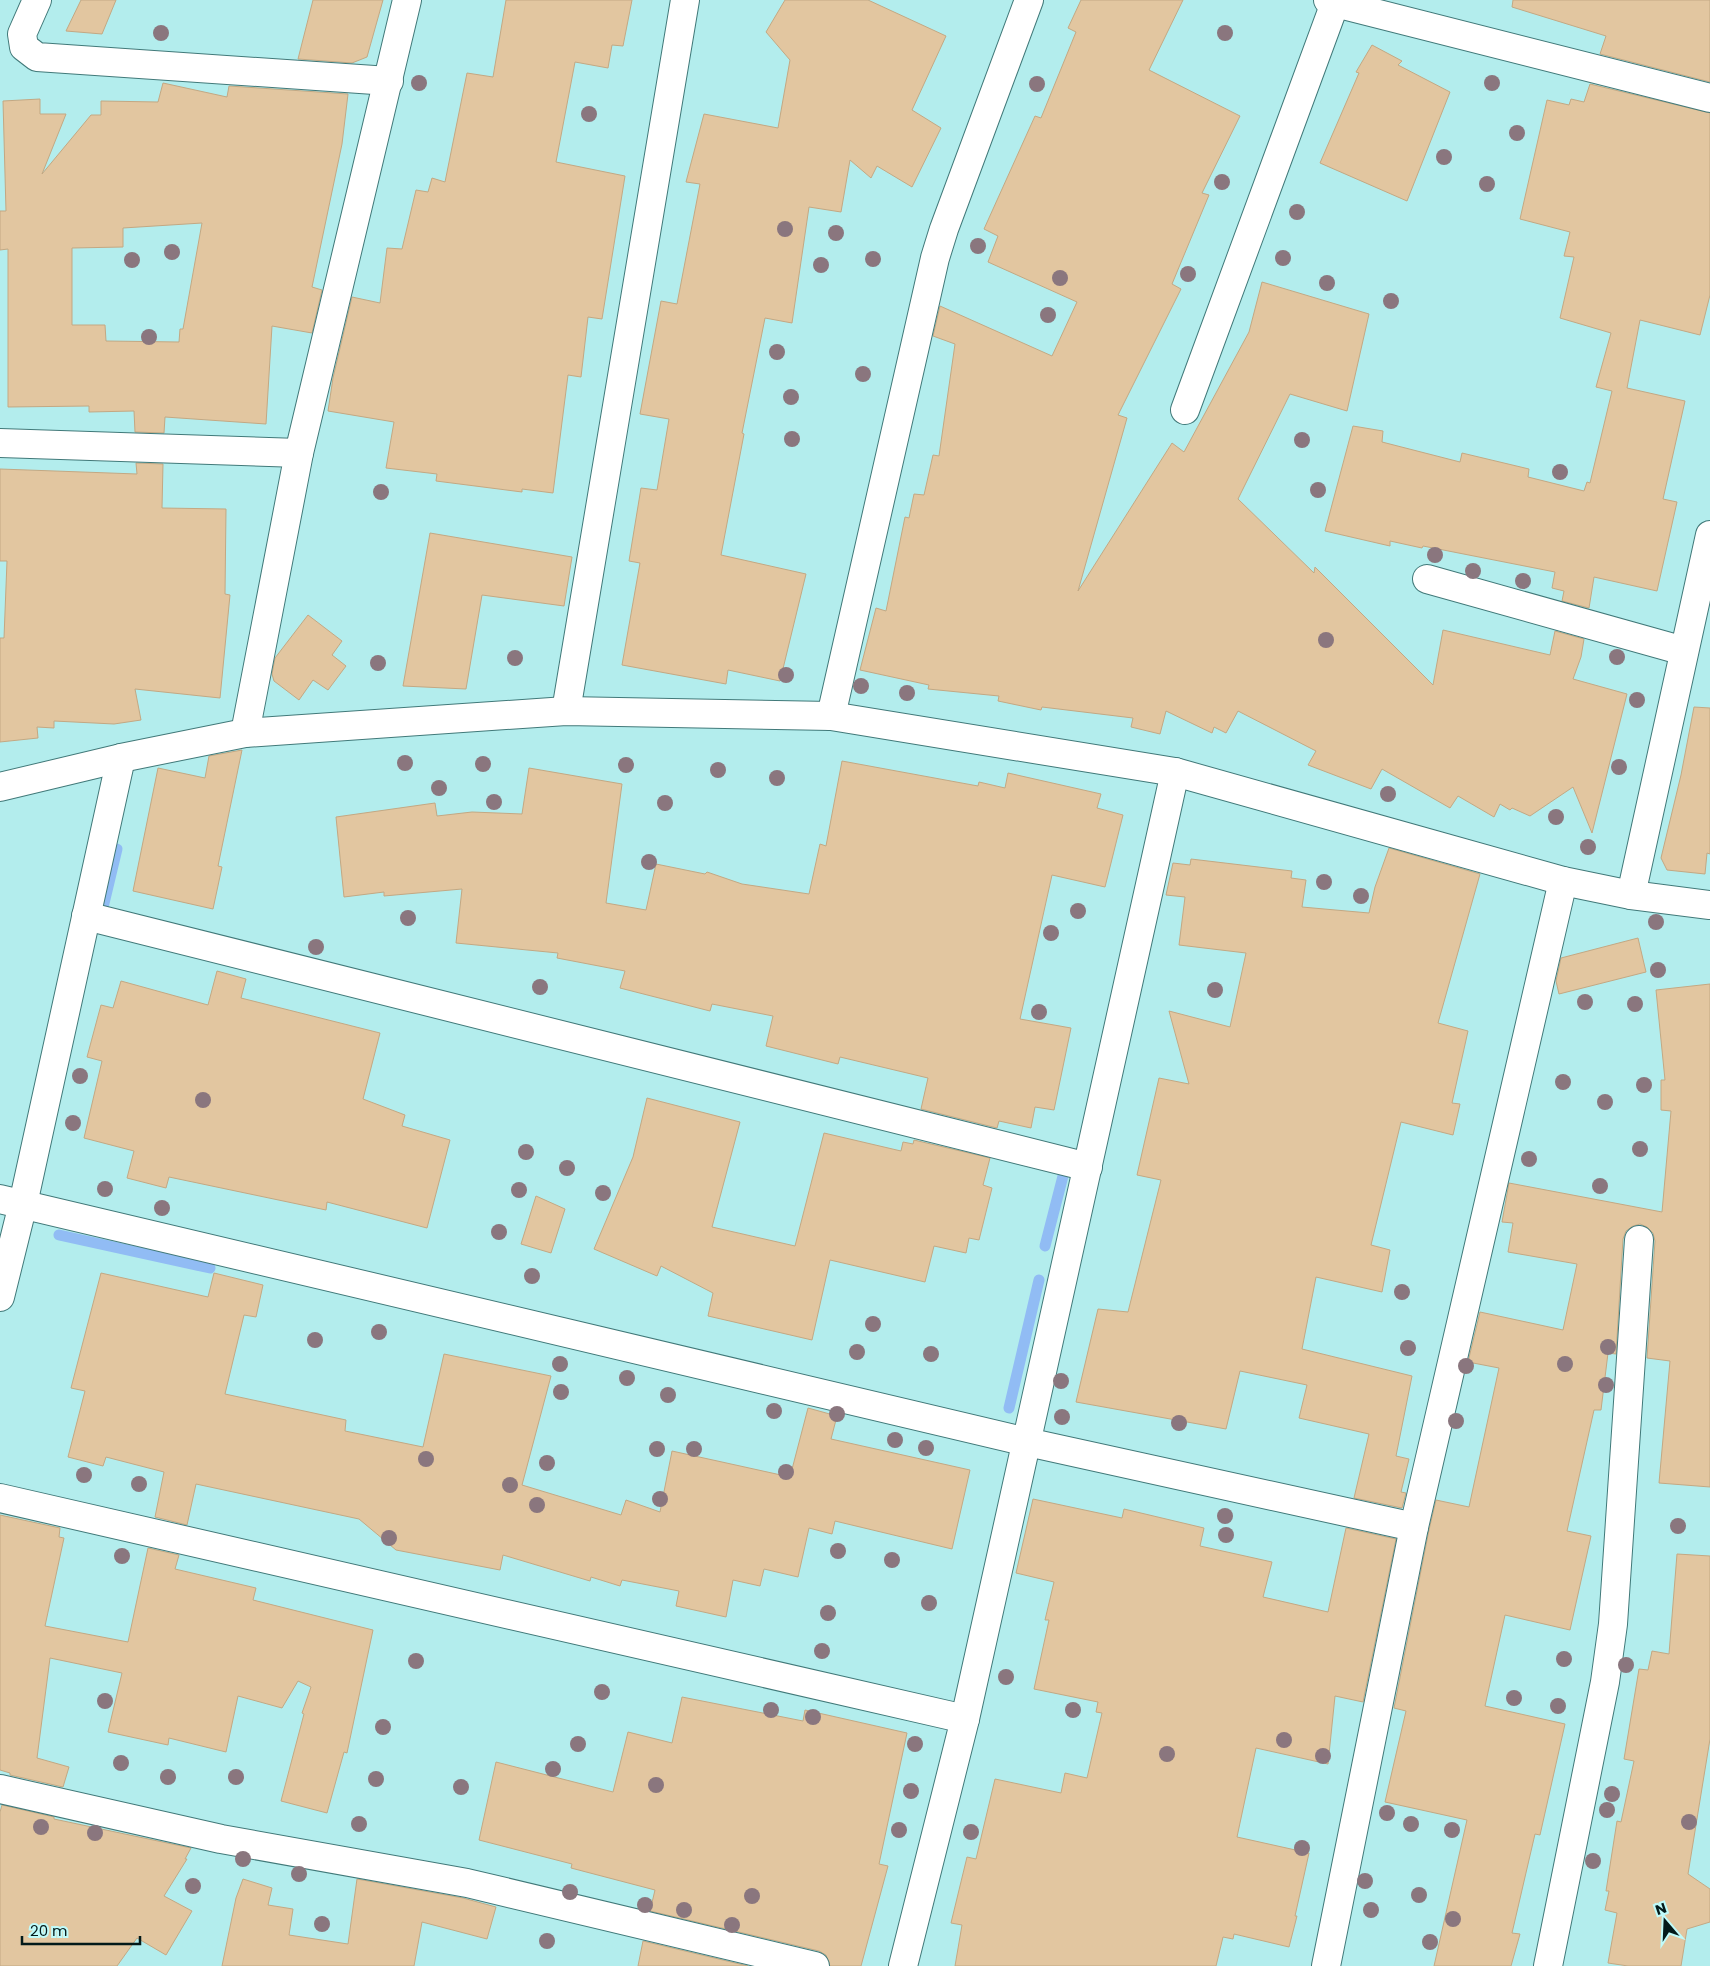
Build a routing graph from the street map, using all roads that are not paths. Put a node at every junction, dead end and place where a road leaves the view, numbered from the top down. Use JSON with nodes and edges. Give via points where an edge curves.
{"nodes":[{"id":1,"x":37,"y":0,"type":"edge"},
{"id":2,"x":407,"y":0,"type":"edge"},
{"id":3,"x":685,"y":0,"type":"edge"},
{"id":4,"x":1029,"y":0,"type":"edge"},
{"id":5,"x":1332,"y":2,"type":"edge"},
{"id":6,"x":389,"y":82,"type":"junction"},
{"id":7,"x":1710,"y":98,"type":"edge"},
{"id":8,"x":1185,"y":410,"type":"dead end"},
{"id":9,"x":0,"y":443,"type":"edge"},
{"id":10,"x":299,"y":453,"type":"junction"},
{"id":11,"x":1710,"y":535,"type":"edge"},
{"id":12,"x":1427,"y":579,"type":"dead end"},
{"id":13,"x":1684,"y":651,"type":"junction"},
{"id":14,"x":566,"y":711,"type":"junction"},
{"id":15,"x":831,"y":716,"type":"junction"},
{"id":16,"x":245,"y":733,"type":"junction"},
{"id":17,"x":120,"y":758,"type":"junction"},
{"id":18,"x":1176,"y":772,"type":"junction"},
{"id":19,"x":0,"y":787,"type":"edge"},
{"id":20,"x":1563,"y":881,"type":"junction"},
{"id":21,"x":1631,"y":895,"type":"junction"},
{"id":22,"x":1710,"y":905,"type":"edge"},
{"id":23,"x":86,"y":916,"type":"junction"},
{"id":24,"x":1088,"y":1167,"type":"junction"},
{"id":25,"x":11,"y":1202,"type":"edge"},
{"id":26,"x":1639,"y":1240,"type":"dead end"},
{"id":27,"x":0,"y":1297,"type":"edge"},
{"id":28,"x":1027,"y":1442,"type":"junction"},
{"id":29,"x":0,"y":1498,"type":"edge"},
{"id":30,"x":1414,"y":1527,"type":"junction"},
{"id":31,"x":965,"y":1718,"type":"junction"},
{"id":32,"x":0,"y":1789,"type":"edge"},
{"id":33,"x":814,"y":1966,"type":"edge"},
{"id":34,"x":903,"y":1966,"type":"edge"},
{"id":35,"x":1326,"y":1966,"type":"edge"},
{"id":36,"x":1548,"y":1966,"type":"edge"}],
"edges":[{"from":1,"to":6,"type":"street","via":[[22,34],[24,47],[37,57]]},
{"from":2,"to":6,"type":"street"},
{"from":3,"to":14,"type":"street"},
{"from":4,"to":15,"type":"street","via":[[935,258]]},
{"from":5,"to":7,"type":"street"},
{"from":5,"to":8,"type":"street"},
{"from":6,"to":10,"type":"street"},
{"from":9,"to":10,"type":"street"},
{"from":10,"to":16,"type":"street"},
{"from":11,"to":13,"type":"street"},
{"from":12,"to":13,"type":"street"},
{"from":13,"to":21,"type":"street"},
{"from":14,"to":15,"type":"street"},
{"from":14,"to":16,"type":"street"},
{"from":15,"to":18,"type":"street"},
{"from":16,"to":17,"type":"street"},
{"from":17,"to":19,"type":"street"},
{"from":17,"to":23,"type":"street"},
{"from":18,"to":20,"type":"street"},
{"from":18,"to":24,"type":"street"},
{"from":20,"to":21,"type":"street"},
{"from":20,"to":30,"type":"street"},
{"from":21,"to":22,"type":"street"},
{"from":23,"to":24,"type":"street"},
{"from":23,"to":25,"type":"street"},
{"from":24,"to":28,"type":"street"},
{"from":25,"to":27,"type":"street"},
{"from":25,"to":28,"type":"street"},
{"from":26,"to":36,"type":"street","via":[[1613,1624],[1605,1682]]},
{"from":28,"to":30,"type":"street"},
{"from":28,"to":31,"type":"street"},
{"from":29,"to":31,"type":"street"},
{"from":30,"to":35,"type":"street"},
{"from":31,"to":34,"type":"street"},
{"from":32,"to":33,"type":"street","via":[[221,1839],[467,1883]]}]}
